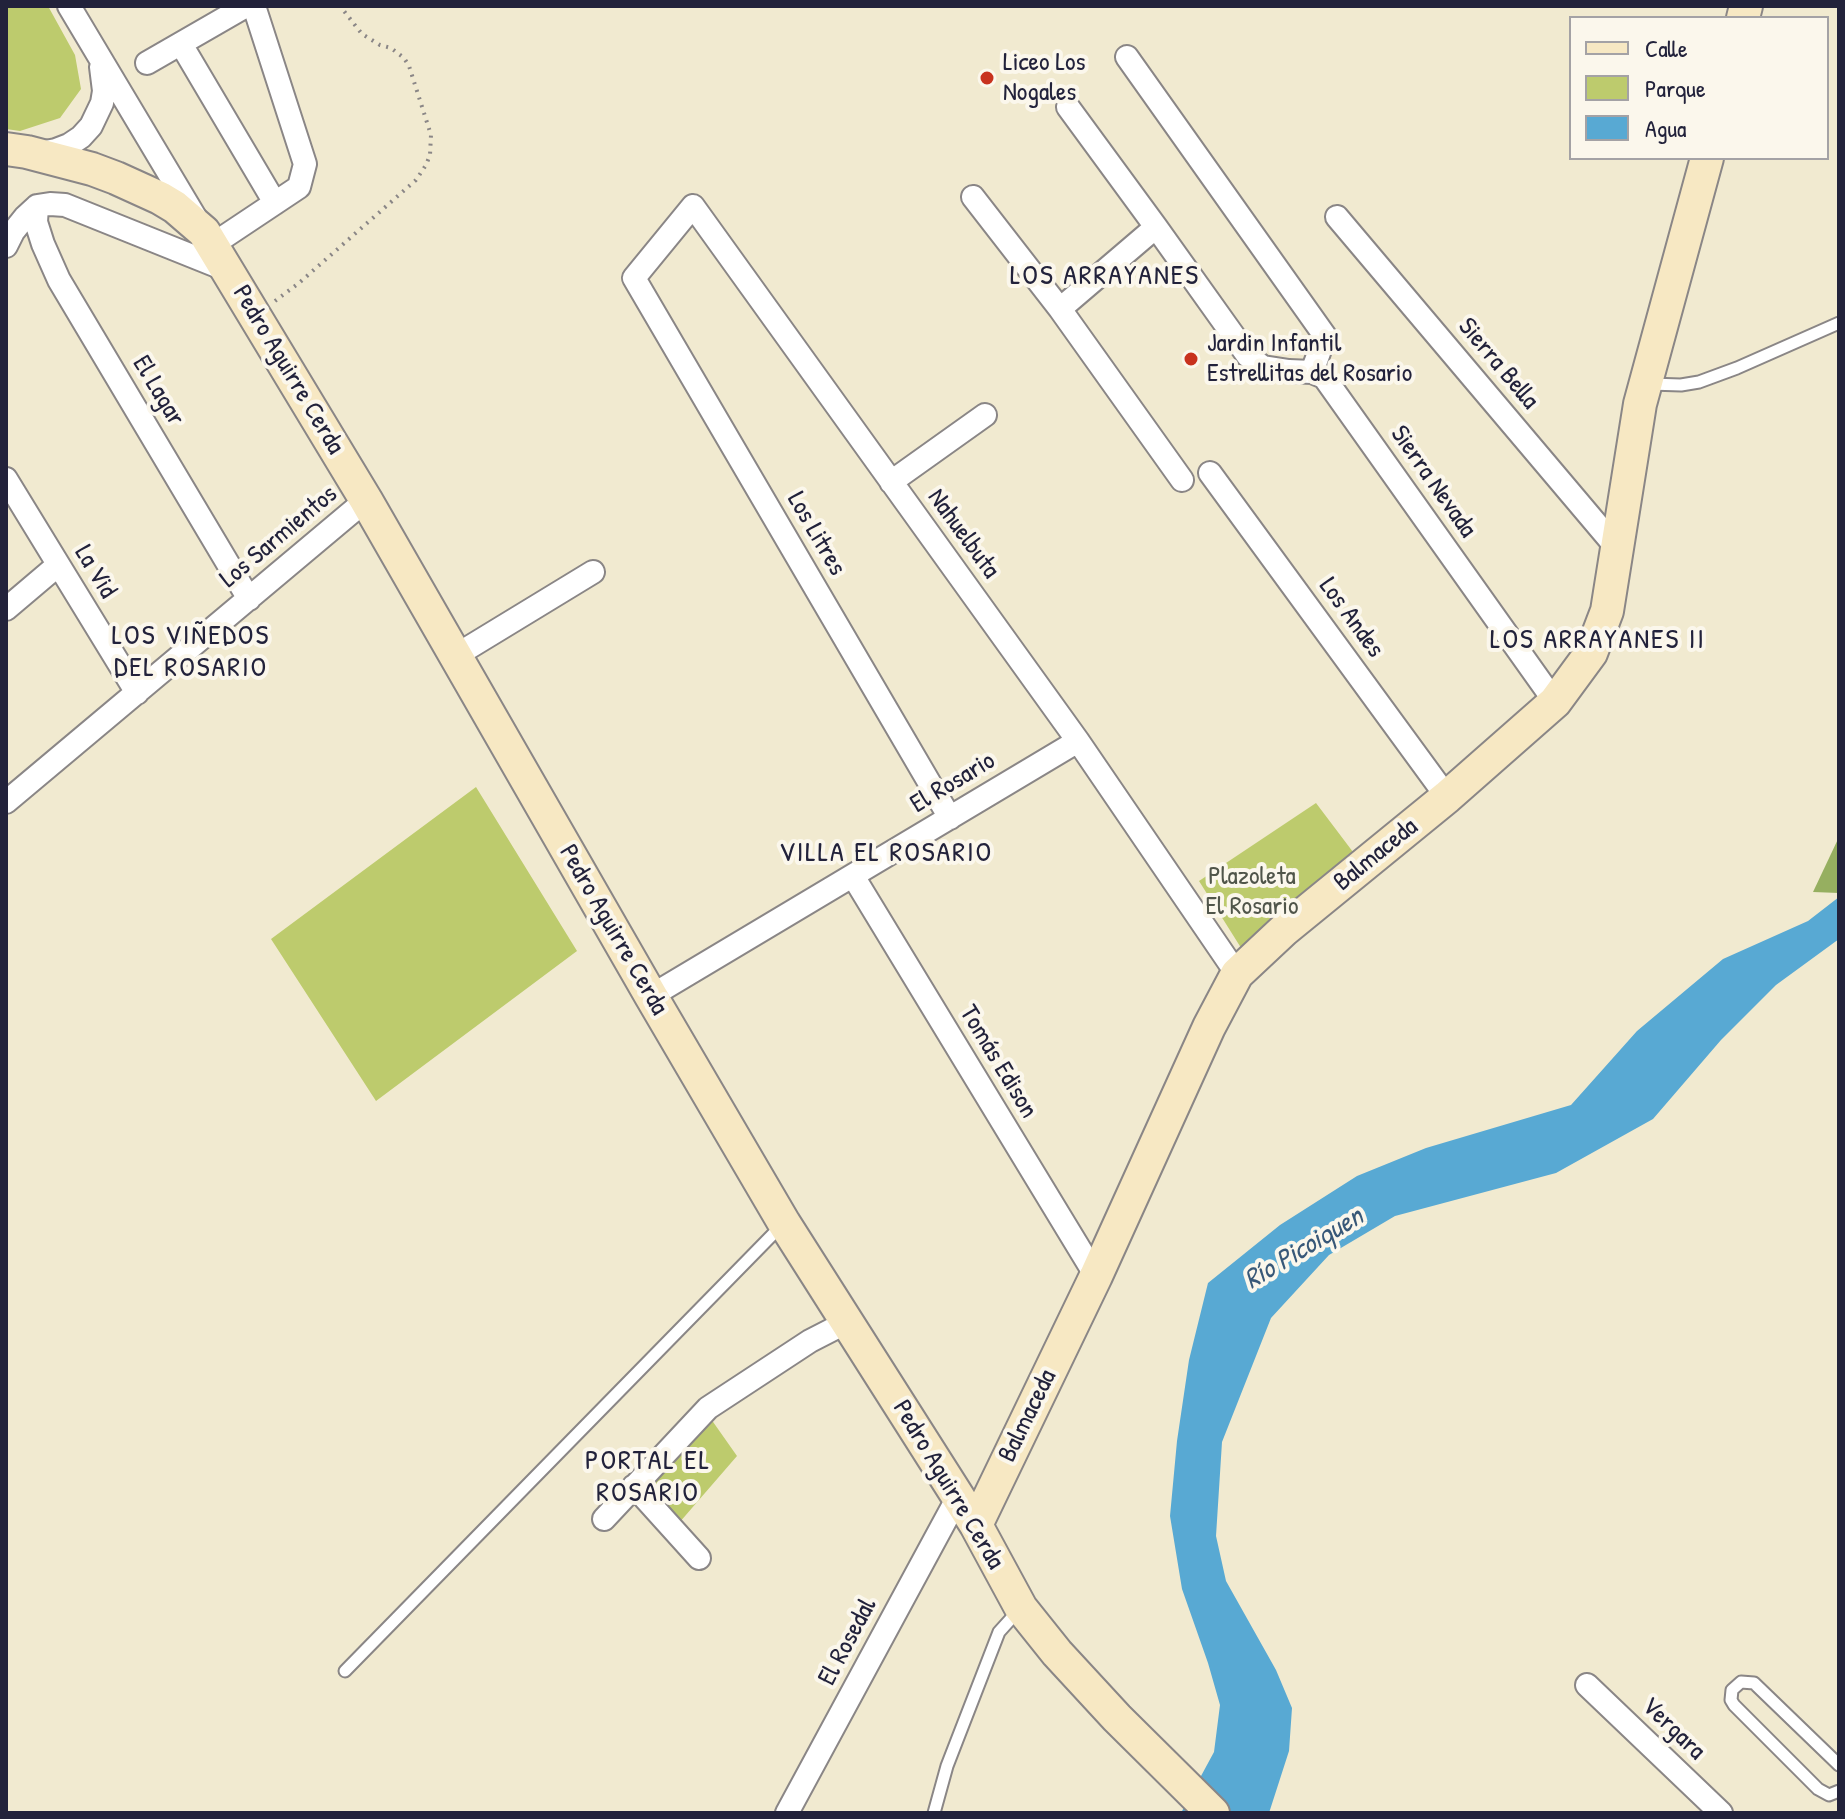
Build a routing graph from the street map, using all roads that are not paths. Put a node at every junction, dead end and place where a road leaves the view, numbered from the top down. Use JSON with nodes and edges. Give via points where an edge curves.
{"nodes":[{"id":1,"x":69,"y":6,"type":"edge"},
{"id":2,"x":246,"y":6,"type":"edge"},
{"id":3,"x":254,"y":6,"type":"edge"},
{"id":4,"x":181,"y":44,"type":"junction"},
{"id":5,"x":96,"y":54,"type":"junction"},
{"id":6,"x":1127,"y":57,"type":"dead end"},
{"id":7,"x":147,"y":63,"type":"dead end"},
{"id":8,"x":1068,"y":107,"type":"dead end"},
{"id":9,"x":16,"y":151,"type":"edge"},
{"id":10,"x":1706,"y":160,"type":"edge"},
{"id":11,"x":973,"y":197,"type":"dead end"},
{"id":12,"x":275,"y":203,"type":"junction"},
{"id":13,"x":37,"y":206,"type":"junction"},
{"id":14,"x":1337,"y":217,"type":"dead end"},
{"id":15,"x":1156,"y":227,"type":"junction"},
{"id":16,"x":6,"y":246,"type":"edge"},
{"id":17,"x":215,"y":249,"type":"junction"},
{"id":18,"x":634,"y":278,"type":"joint"},
{"id":19,"x":1060,"y":309,"type":"junction"},
{"id":20,"x":1839,"y":323,"type":"edge"},
{"id":21,"x":1312,"y":372,"type":"junction"},
{"id":22,"x":1646,"y":384,"type":"junction"},
{"id":23,"x":985,"y":415,"type":"dead end"},
{"id":24,"x":1210,"y":473,"type":"dead end"},
{"id":25,"x":6,"y":479,"type":"edge"},
{"id":26,"x":1182,"y":480,"type":"dead end"},
{"id":27,"x":891,"y":482,"type":"junction"},
{"id":28,"x":366,"y":500,"type":"junction"},
{"id":29,"x":1616,"y":547,"type":"junction"},
{"id":30,"x":58,"y":565,"type":"junction"},
{"id":31,"x":593,"y":572,"type":"dead end"},
{"id":32,"x":249,"y":599,"type":"junction"},
{"id":33,"x":6,"y":609,"type":"edge"},
{"id":34,"x":455,"y":656,"type":"junction"},
{"id":35,"x":137,"y":693,"type":"junction"},
{"id":36,"x":1555,"y":702,"type":"junction"},
{"id":37,"x":1078,"y":741,"type":"junction"},
{"id":38,"x":1447,"y":797,"type":"junction"},
{"id":39,"x":6,"y":802,"type":"edge"},
{"id":40,"x":950,"y":818,"type":"junction"},
{"id":41,"x":853,"y":876,"type":"junction"},
{"id":42,"x":1237,"y":974,"type":"junction"},
{"id":43,"x":651,"y":996,"type":"junction"},
{"id":44,"x":784,"y":1223,"type":"junction"},
{"id":45,"x":1096,"y":1276,"type":"junction"},
{"id":46,"x":847,"y":1322,"type":"junction"},
{"id":47,"x":634,"y":1486,"type":"junction"},
{"id":48,"x":958,"y":1497,"type":"junction"},
{"id":49,"x":604,"y":1519,"type":"dead end"},
{"id":50,"x":976,"y":1525,"type":"junction"},
{"id":51,"x":699,"y":1558,"type":"dead end"},
{"id":52,"x":1021,"y":1608,"type":"junction"},
{"id":53,"x":345,"y":1671,"type":"dead end"},
{"id":54,"x":1587,"y":1685,"type":"dead end"},
{"id":55,"x":1839,"y":1765,"type":"edge"},
{"id":56,"x":1839,"y":1791,"type":"edge"},
{"id":57,"x":787,"y":1813,"type":"edge"},
{"id":58,"x":934,"y":1813,"type":"edge"},
{"id":59,"x":1213,"y":1813,"type":"edge"},
{"id":60,"x":1721,"y":1813,"type":"edge"}],
"edges":[{"from":1,"to":5,"type":"street","name":"Pedro Aguirre Cerda"},
{"from":2,"to":4,"type":"street"},
{"from":3,"to":12,"type":"street","via":[[305,164],[299,187]]},
{"from":4,"to":7,"type":"street"},
{"from":4,"to":12,"type":"street"},
{"from":5,"to":9,"type":"street","via":[[104,91],[91,126],[56,150]]},
{"from":5,"to":17,"type":"street","name":"Pedro Aguirre Cerda"},
{"from":6,"to":21,"type":"street","via":[[1325,336]]},
{"from":8,"to":15,"type":"street"},
{"from":9,"to":17,"type":"main road","via":[[92,169],[143,190],[175,207]]},
{"from":10,"to":22,"type":"main road","name":"Balmaceda"},
{"from":11,"to":19,"type":"street"},
{"from":12,"to":17,"type":"street"},
{"from":13,"to":16,"type":"street"},
{"from":13,"to":17,"type":"street","via":[[65,205]]},
{"from":13,"to":32,"type":"street","name":"El Lagar","via":[[36,222],[59,280]]},
{"from":14,"to":29,"type":"street","name":"Sierra Bella"},
{"from":15,"to":19,"type":"street"},
{"from":15,"to":21,"type":"street","via":[[1248,356],[1263,367]]},
{"from":17,"to":28,"type":"main road","name":"Pedro Aguirre Cerda"},
{"from":18,"to":27,"type":"street","name":"Nahuelbuta","via":[[693,206]]},
{"from":18,"to":40,"type":"street","name":"Los Litres"},
{"from":19,"to":26,"type":"street"},
{"from":20,"to":22,"type":"lane","via":[[1699,382]]},
{"from":21,"to":36,"type":"street","name":"Sierra Nevada","via":[[1324,377]]},
{"from":22,"to":29,"type":"main road","name":"Balmaceda"},
{"from":23,"to":27,"type":"street"},
{"from":24,"to":38,"type":"street","name":"Los Andes"},
{"from":25,"to":30,"type":"street","name":"La Vid"},
{"from":27,"to":37,"type":"street","name":"Nahuelbuta"},
{"from":28,"to":32,"type":"street","name":"Los Sarmientos"},
{"from":28,"to":34,"type":"main road","name":"Pedro Aguirre Cerda"},
{"from":29,"to":36,"type":"main road","name":"Balmaceda","via":[[1607,611],[1591,653]]},
{"from":30,"to":33,"type":"street"},
{"from":30,"to":35,"type":"street","name":"La Vid"},
{"from":31,"to":34,"type":"street"},
{"from":32,"to":35,"type":"street","name":"Los Sarmientos"},
{"from":34,"to":43,"type":"main road","name":"Pedro Aguirre Cerda"},
{"from":35,"to":39,"type":"street","name":"Los Sarmientos"},
{"from":36,"to":38,"type":"main road","name":"Balmaceda"},
{"from":37,"to":40,"type":"street","name":"El Rosario"},
{"from":37,"to":42,"type":"street","name":"Nahuelbuta"},
{"from":38,"to":42,"type":"main road","name":"Balmaceda"},
{"from":40,"to":41,"type":"street","name":"El Rosario"},
{"from":41,"to":43,"type":"street","name":"El Rosario"},
{"from":41,"to":45,"type":"street","name":"Tomás Edison"},
{"from":42,"to":45,"type":"main road","name":"Balmaceda"},
{"from":43,"to":44,"type":"main road","name":"Pedro Aguirre Cerda"},
{"from":44,"to":46,"type":"main road","name":"Pedro Aguirre Cerda"},
{"from":44,"to":53,"type":"lane"},
{"from":45,"to":50,"type":"main road","name":"Balmaceda"},
{"from":46,"to":47,"type":"street","via":[[708,1408]]},
{"from":46,"to":48,"type":"main road","name":"Pedro Aguirre Cerda"},
{"from":47,"to":49,"type":"street"},
{"from":47,"to":51,"type":"street"},
{"from":48,"to":50,"type":"main road","name":"Pedro Aguirre Cerda"},
{"from":48,"to":57,"type":"street","name":"El Rosedal"},
{"from":50,"to":52,"type":"main road","name":"Pedro Aguirre Cerda"},
{"from":52,"to":58,"type":"lane","via":[[999,1632]]},
{"from":52,"to":59,"type":"main road","name":"Pedro Aguirre Cerda","via":[[1117,1718]]},
{"from":54,"to":60,"type":"street","name":"Vergara"},
{"from":55,"to":56,"type":"lane","via":[[1754,1683],[1741,1682],[1732,1690],[1734,1705],[1818,1789],[1829,1795]]}]}
